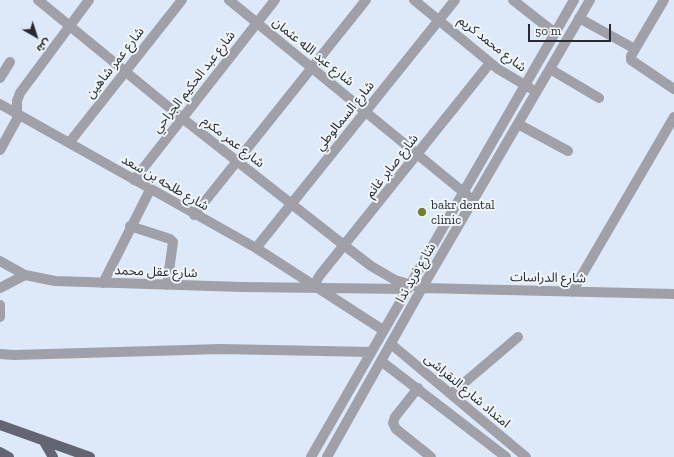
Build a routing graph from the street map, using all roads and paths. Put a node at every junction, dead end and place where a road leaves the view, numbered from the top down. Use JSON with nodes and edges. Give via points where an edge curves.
{"nodes":[{"id":1,"x":38,"y":0,"type":"edge"},
{"id":2,"x":89,"y":0,"type":"edge"},
{"id":3,"x":182,"y":0,"type":"edge"},
{"id":4,"x":228,"y":0,"type":"edge"},
{"id":5,"x":275,"y":0,"type":"edge"},
{"id":6,"x":366,"y":0,"type":"edge"},
{"id":7,"x":414,"y":0,"type":"edge"},
{"id":8,"x":455,"y":0,"type":"edge"},
{"id":9,"x":512,"y":0,"type":"edge"},
{"id":10,"x":574,"y":0,"type":"edge"},
{"id":11,"x":590,"y":0,"type":"edge"},
{"id":12,"x":664,"y":0,"type":"edge"},
{"id":13,"x":579,"y":18,"type":"junction"},
{"id":14,"x":439,"y":20,"type":"junction"},
{"id":15,"x":257,"y":23,"type":"junction"},
{"id":16,"x":69,"y":25,"type":"junction"},
{"id":17,"x":555,"y":33,"type":"junction"},
{"id":18,"x":635,"y":49,"type":"junction"},
{"id":19,"x":10,"y":62,"type":"dead end"},
{"id":20,"x":490,"y":63,"type":"junction"},
{"id":21,"x":311,"y":68,"type":"junction"},
{"id":22,"x":550,"y":69,"type":"junction"},
{"id":23,"x":126,"y":71,"type":"junction"},
{"id":24,"x":0,"y":78,"type":"edge"},
{"id":25,"x":525,"y":85,"type":"junction"},
{"id":26,"x":674,"y":89,"type":"edge"},
{"id":27,"x":537,"y":91,"type":"junction"},
{"id":28,"x":599,"y":98,"type":"dead end"},
{"id":29,"x":0,"y":104,"type":"edge"},
{"id":30,"x":365,"y":112,"type":"junction"},
{"id":31,"x":17,"y":114,"type":"junction"},
{"id":32,"x":674,"y":117,"type":"edge"},
{"id":33,"x":182,"y":118,"type":"junction"},
{"id":34,"x":518,"y":124,"type":"junction"},
{"id":35,"x":69,"y":143,"type":"junction"},
{"id":36,"x":1,"y":145,"type":"edge"},
{"id":37,"x":568,"y":151,"type":"dead end"},
{"id":38,"x":417,"y":155,"type":"junction"},
{"id":39,"x":237,"y":162,"type":"junction"},
{"id":40,"x":134,"y":180,"type":"junction"},
{"id":41,"x":150,"y":190,"type":"junction"},
{"id":42,"x":463,"y":191,"type":"junction"},
{"id":43,"x":474,"y":200,"type":"junction"},
{"id":44,"x":291,"y":204,"type":"junction"},
{"id":45,"x":194,"y":215,"type":"junction"},
{"id":46,"x":130,"y":226,"type":"junction"},
{"id":47,"x":345,"y":246,"type":"junction"},
{"id":48,"x":256,"y":248,"type":"junction"},
{"id":49,"x":0,"y":261,"type":"edge"},
{"id":50,"x":25,"y":275,"type":"junction"},
{"id":51,"x":103,"y":283,"type":"junction"},
{"id":52,"x":166,"y":285,"type":"junction"},
{"id":53,"x":316,"y":287,"type":"junction"},
{"id":54,"x":408,"y":287,"type":"junction"},
{"id":55,"x":0,"y":288,"type":"edge"},
{"id":56,"x":422,"y":288,"type":"junction"},
{"id":57,"x":572,"y":292,"type":"junction"},
{"id":58,"x":674,"y":294,"type":"edge"},
{"id":59,"x":0,"y":305,"type":"edge"},
{"id":60,"x":0,"y":317,"type":"edge"},
{"id":61,"x":384,"y":330,"type":"junction"},
{"id":62,"x":518,"y":337,"type":"dead end"},
{"id":63,"x":391,"y":344,"type":"junction"},
{"id":64,"x":371,"y":352,"type":"junction"},
{"id":65,"x":0,"y":354,"type":"edge"},
{"id":66,"x":382,"y":361,"type":"junction"},
{"id":67,"x":418,"y":388,"type":"junction"},
{"id":68,"x":451,"y":394,"type":"junction"},
{"id":69,"x":0,"y":425,"type":"edge"},
{"id":70,"x":43,"y":440,"type":"junction"},
{"id":71,"x":0,"y":452,"type":"edge"},
{"id":72,"x":504,"y":456,"type":"edge"},
{"id":73,"x":3,"y":457,"type":"edge"},
{"id":74,"x":9,"y":457,"type":"edge"},
{"id":75,"x":53,"y":457,"type":"edge"},
{"id":76,"x":90,"y":457,"type":"edge"},
{"id":77,"x":311,"y":457,"type":"edge"},
{"id":78,"x":327,"y":457,"type":"edge"},
{"id":79,"x":431,"y":457,"type":"edge"},
{"id":80,"x":526,"y":457,"type":"edge"}],
"edges":[{"from":1,"to":16,"type":"street","name":"شارع عمر مكرم"},
{"from":2,"to":16,"type":"street"},
{"from":3,"to":23,"type":"street","name":"شارع عمر شاهين"},
{"from":4,"to":15,"type":"street","name":"شارع عبد الله عثمان"},
{"from":5,"to":15,"type":"street","name":"شارع عبد الحكيم الجراحي"},
{"from":6,"to":21,"type":"street"},
{"from":7,"to":14,"type":"street","name":"شارع محمد كريم"},
{"from":8,"to":14,"type":"street","name":"شارع السمالوطي"},
{"from":9,"to":17,"type":"street"},
{"from":10,"to":17,"type":"street","name":"شارع فريد ندا"},
{"from":11,"to":13,"type":"street","name":"شارع فريد ندا"},
{"from":12,"to":18,"type":"street"},
{"from":13,"to":18,"type":"street"},
{"from":13,"to":22,"type":"street","name":"شارع فريد ندا"},
{"from":14,"to":20,"type":"street","name":"شارع محمد كريم"},
{"from":14,"to":30,"type":"street","name":"شارع السمالوطي"},
{"from":15,"to":21,"type":"street","name":"شارع عبد الله عثمان"},
{"from":15,"to":33,"type":"street","name":"شارع عبد الحكيم الجراحي"},
{"from":16,"to":23,"type":"street","name":"شارع عمر مكرم"},
{"from":16,"to":31,"type":"street","via":[[20,93]]},
{"from":17,"to":25,"type":"street","name":"شارع فريد ندا"},
{"from":18,"to":26,"type":"street","via":[[631,56],[633,62]]},
{"from":19,"to":24,"type":"street"},
{"from":20,"to":25,"type":"street","name":"شارع محمد كريم"},
{"from":20,"to":38,"type":"street","name":"شارع صابر غانم"},
{"from":21,"to":30,"type":"street","name":"شارع عبد الله عثمان"},
{"from":21,"to":39,"type":"street"},
{"from":22,"to":27,"type":"street","name":"شارع فريد ندا"},
{"from":22,"to":28,"type":"street"},
{"from":23,"to":33,"type":"street","name":"شارع عمر مكرم"},
{"from":23,"to":35,"type":"street","name":"شارع عمر شاهين"},
{"from":25,"to":27,"type":"street","name":"شارع محمد كريم"},
{"from":25,"to":42,"type":"street","name":"شارع فريد ندا"},
{"from":27,"to":34,"type":"street","name":"شارع فريد ندا"},
{"from":29,"to":31,"type":"street","name":"شارع طلحه بن سعد"},
{"from":30,"to":38,"type":"street","name":"شارع عبد الله عثمان"},
{"from":30,"to":44,"type":"street","name":"شارع السمالوطي"},
{"from":31,"to":35,"type":"street","name":"شارع طلحه بن سعد"},
{"from":31,"to":36,"type":"street","via":[[17,119]]},
{"from":32,"to":57,"type":"street"},
{"from":33,"to":39,"type":"street","name":"شارع عمر مكرم"},
{"from":33,"to":40,"type":"street","name":"شارع عبد الحكيم الجراحي"},
{"from":34,"to":37,"type":"street"},
{"from":34,"to":43,"type":"street","name":"شارع فريد ندا"},
{"from":35,"to":40,"type":"street","name":"شارع طلحه بن سعد"},
{"from":38,"to":42,"type":"street","name":"شارع عبد الله عثمان"},
{"from":38,"to":47,"type":"street","name":"شارع صابر غانم"},
{"from":39,"to":44,"type":"street","name":"شارع عمر مكرم"},
{"from":39,"to":45,"type":"street"},
{"from":40,"to":41,"type":"street","name":"شارع طلحه بن سعد"},
{"from":41,"to":45,"type":"street","name":"شارع طلحه بن سعد"},
{"from":41,"to":46,"type":"street"},
{"from":42,"to":43,"type":"street","name":"شارع عبد الله عثمان"},
{"from":42,"to":54,"type":"street","name":"شارع فريد ندا"},
{"from":43,"to":56,"type":"street","name":"شارع فريد ندا"},
{"from":44,"to":47,"type":"street","name":"شارع عمر مكرم"},
{"from":44,"to":48,"type":"street","name":"شارع السمالوطي"},
{"from":45,"to":48,"type":"street","name":"شارع طلحه بن سعد"},
{"from":46,"to":51,"type":"street"},
{"from":46,"to":52,"type":"street","via":[[173,242]]},
{"from":47,"to":53,"type":"street","name":"شارع صابر غانم","via":[[319,277]]},
{"from":47,"to":54,"type":"street","name":"شارع عمر مكرم","via":[[383,274]]},
{"from":48,"to":53,"type":"street","name":"شارع طلحه بن سعد"},
{"from":49,"to":50,"type":"street","name":"شارع عقل محمد"},
{"from":50,"to":51,"type":"street","name":"شارع عقل محمد","via":[[45,280]]},
{"from":50,"to":55,"type":"street"},
{"from":51,"to":52,"type":"street","name":"شارع عقل محمد"},
{"from":52,"to":53,"type":"street","name":"شارع عقل محمد"},
{"from":53,"to":54,"type":"street","name":"شارع عقل محمد"},
{"from":53,"to":61,"type":"street"},
{"from":54,"to":56,"type":"street","name":"شارع عمر مكرم"},
{"from":54,"to":61,"type":"street","name":"شارع فريد ندا"},
{"from":56,"to":57,"type":"street","name":"شارع الدراسات"},
{"from":56,"to":63,"type":"street","name":"شارع فريد ندا"},
{"from":57,"to":58,"type":"street","name":"شارع الدراسات"},
{"from":59,"to":60,"type":"street"},
{"from":61,"to":64,"type":"street","name":"شارع فريد ندا"},
{"from":62,"to":68,"type":"street"},
{"from":63,"to":66,"type":"street","name":"شارع فريد ندا"},
{"from":63,"to":68,"type":"street","name":"امتداد شارع النقراشى"},
{"from":64,"to":65,"type":"street","via":[[221,349]]},
{"from":64,"to":77,"type":"street","name":"شارع فريد ندا"},
{"from":66,"to":67,"type":"street","name":"امتداد شارع النقراشى"},
{"from":66,"to":78,"type":"street","name":"شارع فريد ندا"},
{"from":67,"to":72,"type":"street","name":"امتداد شارع النقراشى"},
{"from":67,"to":79,"type":"street","via":[[393,423],[396,429]]},
{"from":68,"to":80,"type":"street","name":"امتداد شارع النقراشى"},
{"from":69,"to":70,"type":"main road"},
{"from":70,"to":75,"type":"main road"},
{"from":70,"to":76,"type":"main road"},
{"from":71,"to":73,"type":"street"},
{"from":71,"to":74,"type":"main road"}]}
